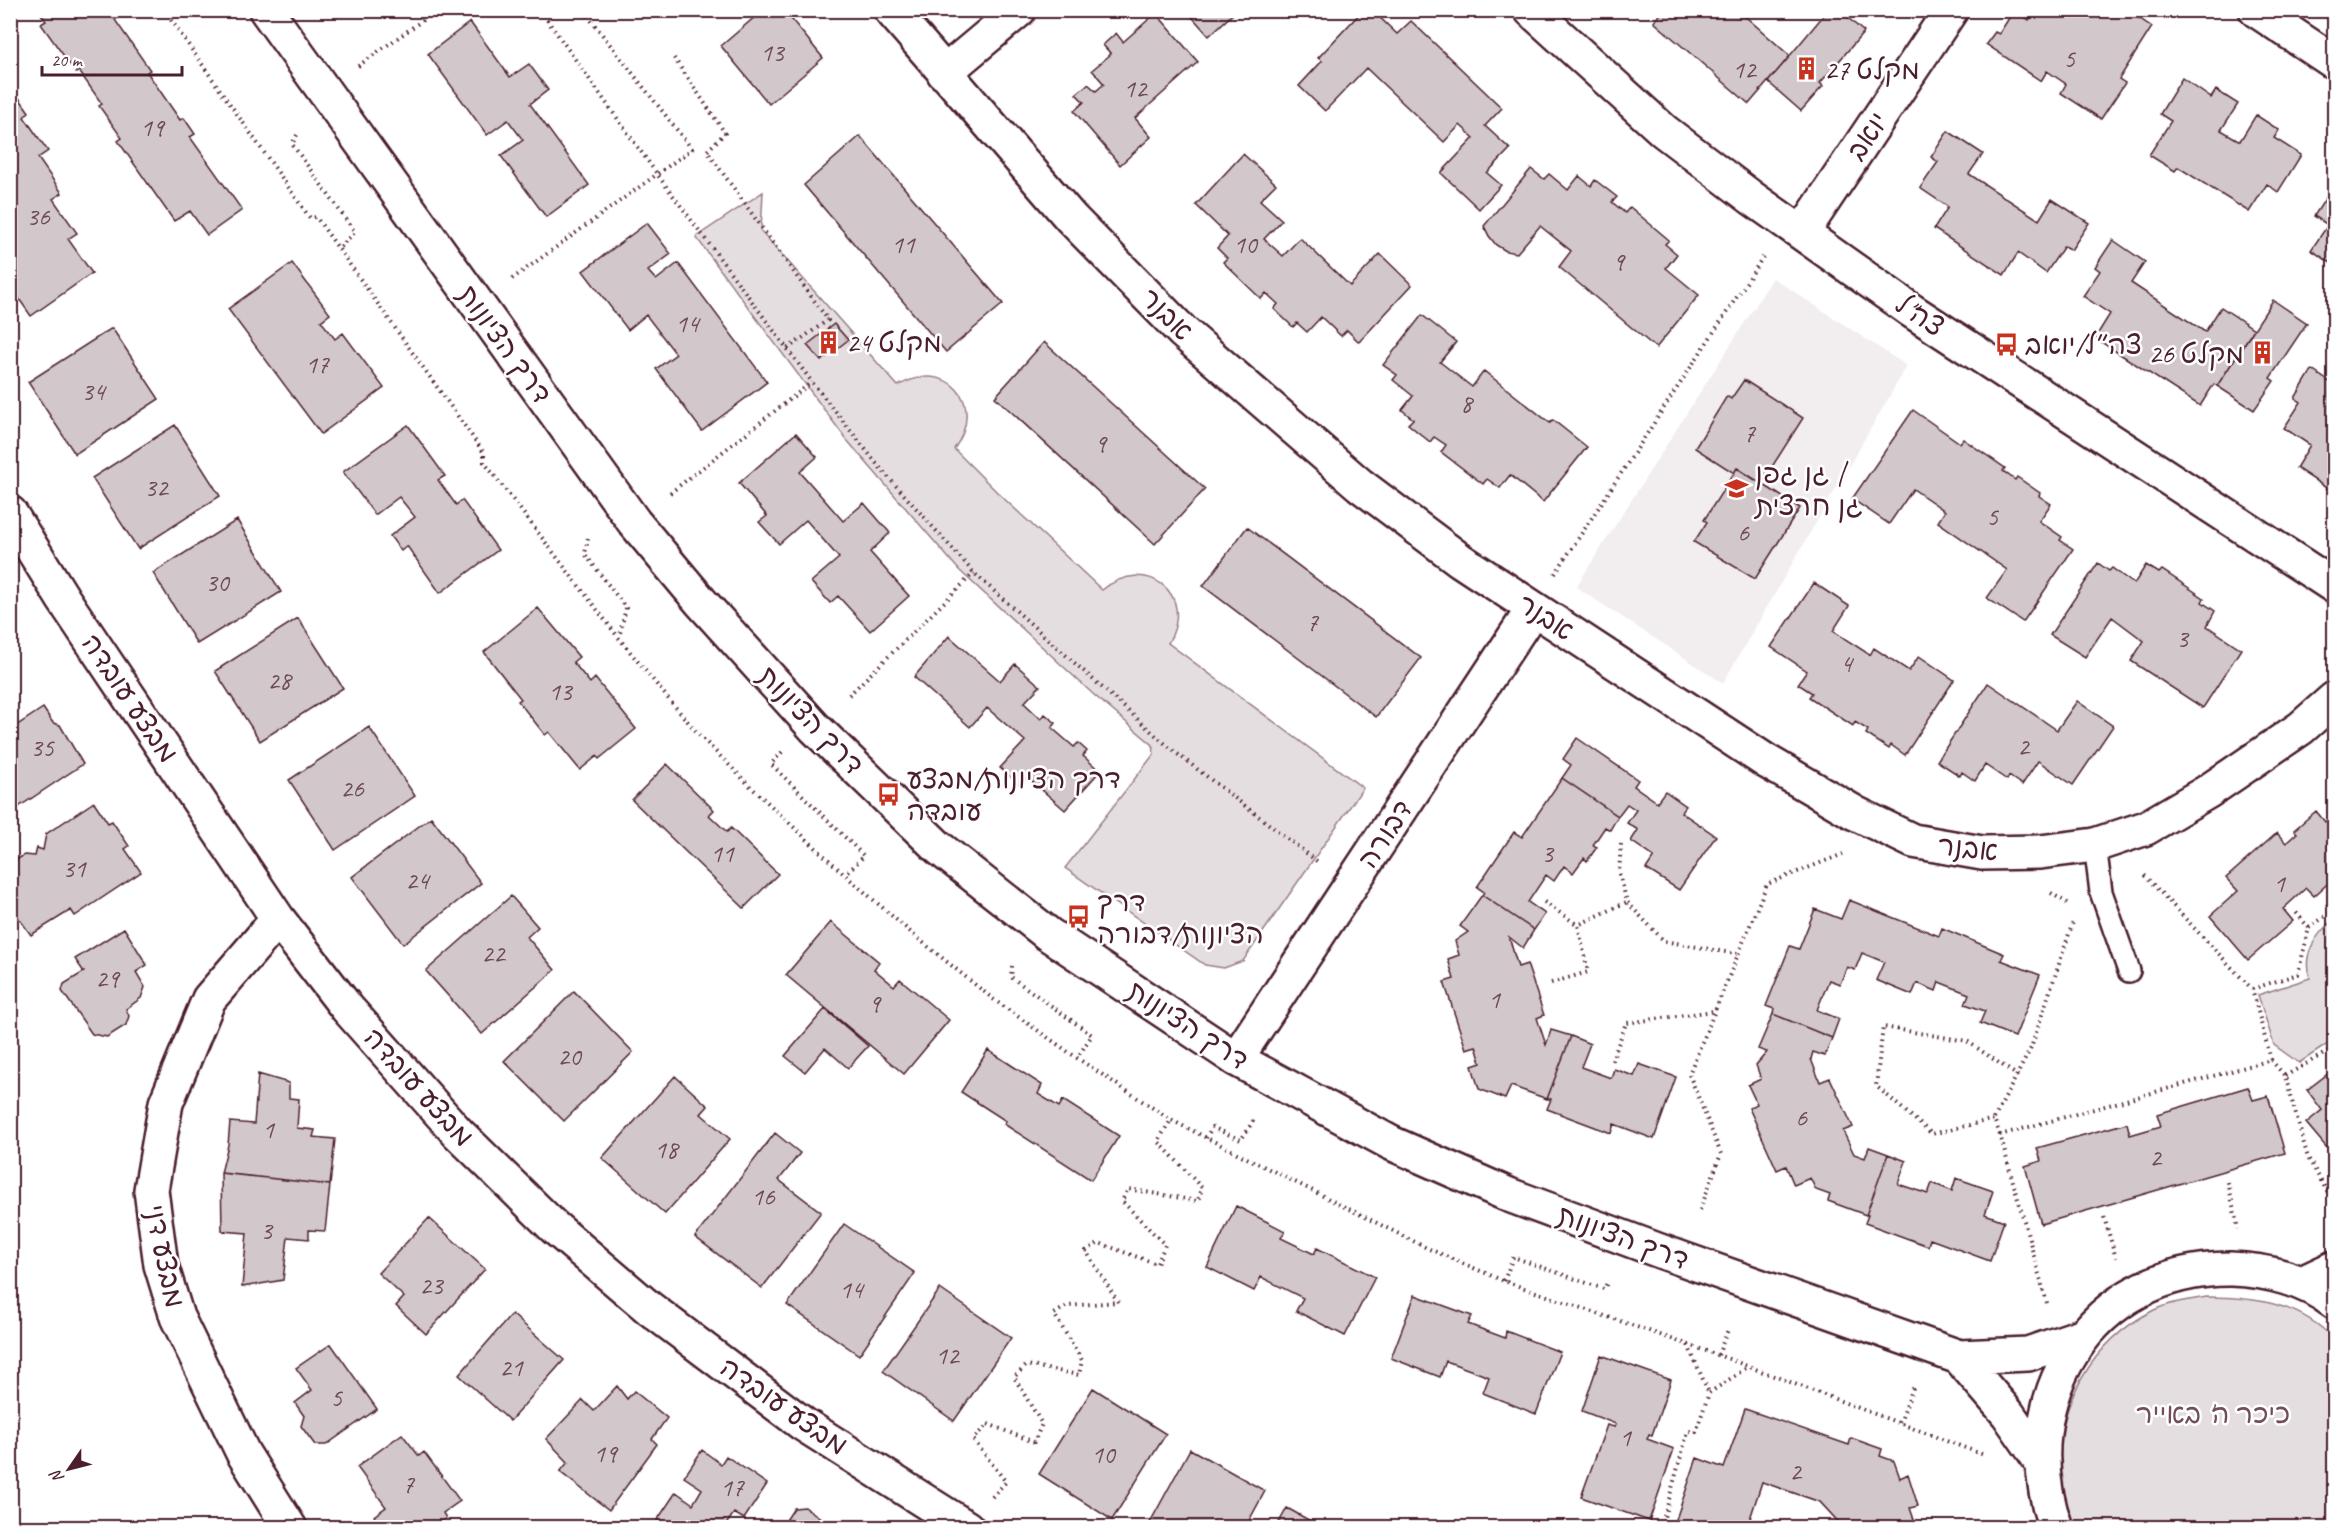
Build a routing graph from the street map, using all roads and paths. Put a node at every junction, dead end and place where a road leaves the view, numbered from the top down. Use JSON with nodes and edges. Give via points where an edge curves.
{"nodes":[{"id":1,"x":164,"y":10,"type":"edge"},
{"id":2,"x":266,"y":10,"type":"edge"},
{"id":3,"x":437,"y":10,"type":"edge"},
{"id":4,"x":540,"y":10,"type":"edge"},
{"id":5,"x":584,"y":10,"type":"edge"},
{"id":6,"x":891,"y":10,"type":"edge"},
{"id":7,"x":1018,"y":10,"type":"edge"},
{"id":8,"x":1531,"y":10,"type":"edge"},
{"id":9,"x":1951,"y":10,"type":"edge"},
{"id":10,"x":2256,"y":10,"type":"edge"},
{"id":11,"x":674,"y":58,"type":"dead end"},
{"id":12,"x":2334,"y":62,"type":"edge"},
{"id":13,"x":358,"y":66,"type":"dead end"},
{"id":14,"x":944,"y":73,"type":"junction"},
{"id":15,"x":297,"y":135,"type":"dead end"},
{"id":16,"x":657,"y":174,"type":"junction"},
{"id":17,"x":1802,"y":233,"type":"junction"},
{"id":18,"x":338,"y":249,"type":"junction"},
{"id":19,"x":1766,"y":252,"type":"dead end"},
{"id":20,"x":512,"y":279,"type":"dead end"},
{"id":21,"x":787,"y":349,"type":"junction"},
{"id":22,"x":812,"y":382,"type":"junction"},
{"id":23,"x":670,"y":493,"type":"dead end"},
{"id":24,"x":10,"y":513,"type":"edge"},
{"id":25,"x":588,"y":538,"type":"dead end"},
{"id":26,"x":974,"y":573,"type":"junction"},
{"id":27,"x":1553,"y":577,"type":"dead end"},
{"id":28,"x":2334,"y":586,"type":"edge"},
{"id":29,"x":1533,"y":609,"type":"junction"},
{"id":30,"x":618,"y":637,"type":"junction"},
{"id":31,"x":849,"y":695,"type":"dead end"},
{"id":32,"x":2334,"y":699,"type":"edge"},
{"id":33,"x":784,"y":750,"type":"dead end"},
{"id":34,"x":1621,"y":844,"type":"dead end"},
{"id":35,"x":2095,"y":845,"type":"junction"},
{"id":36,"x":1843,"y":854,"type":"dead end"},
{"id":37,"x":1321,"y":864,"type":"dead end"},
{"id":38,"x":2144,"y":874,"type":"dead end"},
{"id":39,"x":845,"y":875,"type":"junction"},
{"id":40,"x":2043,"y":888,"type":"dead end"},
{"id":41,"x":1544,"y":902,"type":"dead end"},
{"id":42,"x":1627,"y":902,"type":"junction"},
{"id":43,"x":2069,"y":904,"type":"dead end"},
{"id":44,"x":2294,"y":910,"type":"dead end"},
{"id":45,"x":2334,"y":910,"type":"edge"},
{"id":46,"x":278,"y":919,"type":"junction"},
{"id":47,"x":2074,"y":920,"type":"dead end"},
{"id":48,"x":1578,"y":925,"type":"junction"},
{"id":49,"x":2309,"y":928,"type":"junction"},
{"id":50,"x":1737,"y":954,"type":"junction"},
{"id":51,"x":1012,"y":966,"type":"dead end"},
{"id":52,"x":2129,"y":971,"type":"dead end"},
{"id":53,"x":1551,"y":983,"type":"dead end"},
{"id":54,"x":2252,"y":989,"type":"junction"},
{"id":55,"x":1714,"y":1011,"type":"junction"},
{"id":56,"x":2334,"y":1048,"type":"edge"},
{"id":57,"x":1077,"y":1058,"type":"junction"},
{"id":58,"x":1236,"y":1059,"type":"junction"},
{"id":59,"x":2271,"y":1060,"type":"junction"},
{"id":60,"x":1612,"y":1061,"type":"dead end"},
{"id":61,"x":2018,"y":1076,"type":"junction"},
{"id":62,"x":2285,"y":1076,"type":"junction"},
{"id":63,"x":1255,"y":1118,"type":"dead end"},
{"id":64,"x":1994,"y":1119,"type":"junction"},
{"id":65,"x":1171,"y":1120,"type":"junction"},
{"id":66,"x":2000,"y":1135,"type":"junction"},
{"id":67,"x":1206,"y":1138,"type":"junction"},
{"id":68,"x":2228,"y":1182,"type":"dead end"},
{"id":69,"x":2334,"y":1203,"type":"edge"},
{"id":70,"x":1700,"y":1210,"type":"dead end"},
{"id":71,"x":2104,"y":1216,"type":"dead end"},
{"id":72,"x":2239,"y":1232,"type":"dead end"},
{"id":73,"x":2118,"y":1266,"type":"dead end"},
{"id":74,"x":2334,"y":1268,"type":"edge"},
{"id":75,"x":1504,"y":1281,"type":"junction"},
{"id":76,"x":1608,"y":1281,"type":"dead end"},
{"id":77,"x":2302,"y":1283,"type":"junction"},
{"id":78,"x":2334,"y":1302,"type":"edge"},
{"id":79,"x":2048,"y":1308,"type":"dead end"},
{"id":80,"x":1729,"y":1327,"type":"dead end"},
{"id":81,"x":2084,"y":1335,"type":"junction"},
{"id":82,"x":1688,"y":1344,"type":"junction"},
{"id":83,"x":1718,"y":1355,"type":"junction"},
{"id":84,"x":1959,"y":1357,"type":"junction"},
{"id":85,"x":1749,"y":1366,"type":"junction"},
{"id":86,"x":1917,"y":1378,"type":"dead end"},
{"id":87,"x":1709,"y":1393,"type":"junction"},
{"id":88,"x":1900,"y":1423,"type":"junction"},
{"id":89,"x":1988,"y":1456,"type":"dead end"},
{"id":90,"x":2042,"y":1463,"type":"junction"},
{"id":91,"x":989,"y":1500,"type":"dead end"},
{"id":92,"x":290,"y":1527,"type":"edge"},
{"id":93,"x":967,"y":1527,"type":"edge"},
{"id":94,"x":1661,"y":1527,"type":"edge"},
{"id":95,"x":2056,"y":1527,"type":"edge"}],
"edges":[{"from":1,"to":18,"type":"path","via":[[310,218],[316,217]]},
{"from":2,"to":58,"type":"street","name":"דרך הציונות","via":[[634,522],[815,728],[939,848],[1048,934]]},
{"from":3,"to":13,"type":"path"},
{"from":4,"to":16,"type":"path"},
{"from":5,"to":16,"type":"path","via":[[692,149]]},
{"from":6,"to":14,"type":"street","name":"אבנר"},
{"from":7,"to":14,"type":"street"},
{"from":8,"to":17,"type":"street","name":"צה\"ל","via":[[1664,130]]},
{"from":9,"to":17,"type":"street","name":"יואב"},
{"from":10,"to":12,"type":"street"},
{"from":11,"to":21,"type":"path","via":[[725,133],[707,151],[828,320]]},
{"from":14,"to":29,"type":"street","name":"אבנר","via":[[1071,218],[1183,332],[1360,485]]},
{"from":15,"to":18,"type":"path","via":[[292,144],[355,232]]},
{"from":16,"to":20,"type":"path"},
{"from":16,"to":21,"type":"path"},
{"from":17,"to":28,"type":"street","name":"צה\"ל","via":[[1912,311]]},
{"from":18,"to":30,"type":"path","via":[[484,453],[484,462]]},
{"from":19,"to":27,"type":"path"},
{"from":21,"to":22,"type":"path"},
{"from":22,"to":23,"type":"path"},
{"from":22,"to":26,"type":"path","via":[[881,469]]},
{"from":24,"to":46,"type":"street","name":"מבצע עובדה"},
{"from":25,"to":30,"type":"path","via":[[585,554],[626,608]]},
{"from":26,"to":31,"type":"path"},
{"from":26,"to":37,"type":"path","via":[[1172,749]]},
{"from":29,"to":35,"type":"street","name":"אבנר","via":[[1766,761],[1855,813],[1913,841],[1982,853],[2040,852]]},
{"from":29,"to":58,"type":"street","name":"דבורה"},
{"from":30,"to":39,"type":"path","via":[[701,736]]},
{"from":32,"to":35,"type":"street","name":"אבנר","via":[[2301,728],[2207,792],[2146,828]]},
{"from":33,"to":39,"type":"path","via":[[771,764],[864,856]]},
{"from":34,"to":42,"type":"path","via":[[1619,873]]},
{"from":35,"to":52,"type":"lane","via":[[2101,892]]},
{"from":36,"to":50,"type":"path","via":[[1767,884]]},
{"from":38,"to":54,"type":"path"},
{"from":39,"to":57,"type":"path","via":[[993,999]]},
{"from":40,"to":43,"type":"path"},
{"from":41,"to":48,"type":"path"},
{"from":42,"to":48,"type":"path"},
{"from":42,"to":50,"type":"path","via":[[1664,941]]},
{"from":44,"to":49,"type":"path"},
{"from":45,"to":49,"type":"path"},
{"from":46,"to":92,"type":"street","name":"מבצע דני","via":[[209,999],[166,1102],[151,1190],[161,1265],[177,1317],[243,1453]]},
{"from":46,"to":93,"type":"street","name":"מבצע עובדה","via":[[346,1008],[394,1062],[458,1133],[554,1227],[649,1308],[803,1424]]},
{"from":47,"to":61,"type":"path"},
{"from":48,"to":53,"type":"path","via":[[1588,972]]},
{"from":49,"to":54,"type":"path","via":[[2298,974]]},
{"from":50,"to":55,"type":"path"},
{"from":51,"to":57,"type":"path","via":[[1011,977],[1092,1035]]},
{"from":54,"to":59,"type":"path"},
{"from":55,"to":60,"type":"path","via":[[1626,1023]]},
{"from":55,"to":70,"type":"path","via":[[1689,1074],[1721,1154]]},
{"from":56,"to":62,"type":"path"},
{"from":57,"to":65,"type":"path"},
{"from":58,"to":84,"type":"street","name":"דרך הציונות","via":[[1390,1143],[1509,1195]]},
{"from":59,"to":62,"type":"path"},
{"from":59,"to":66,"type":"path"},
{"from":61,"to":64,"type":"path"},
{"from":61,"to":64,"type":"path","via":[[1967,1041],[1883,1027],[1876,1086],[1932,1134]]},
{"from":62,"to":69,"type":"path","via":[[2308,1158]]},
{"from":63,"to":67,"type":"path","via":[[1241,1140],[1212,1127]]},
{"from":64,"to":66,"type":"path"},
{"from":65,"to":67,"type":"path"},
{"from":65,"to":91,"type":"path","via":[[1158,1141],[1202,1188],[1198,1201],[1128,1189],[1122,1201],[1165,1245],[1157,1264],[1099,1243],[1086,1251],[1118,1302],[1067,1306],[1054,1314],[1082,1360],[1079,1375],[1028,1365],[1014,1377],[1042,1424],[1034,1442],[988,1424],[973,1439],[1006,1482]]},
{"from":66,"to":79,"type":"path"},
{"from":67,"to":75,"type":"path","via":[[1427,1248]]},
{"from":68,"to":72,"type":"path"},
{"from":71,"to":73,"type":"path"},
{"from":74,"to":77,"type":"street"},
{"from":75,"to":76,"type":"path","via":[[1513,1257],[1604,1289]]},
{"from":75,"to":82,"type":"path"},
{"from":77,"to":78,"type":"street"},
{"from":77,"to":81,"type":"street","via":[[2252,1270],[2210,1269],[2172,1277],[2149,1285],[2114,1306]]},
{"from":80,"to":83,"type":"path"},
{"from":81,"to":84,"type":"street","name":"דרך הציונות","via":[[2028,1354]]},
{"from":81,"to":90,"type":"street","via":[[2057,1379],[2045,1416]]},
{"from":82,"to":83,"type":"path"},
{"from":82,"to":87,"type":"path"},
{"from":83,"to":85,"type":"path"},
{"from":84,"to":90,"type":"street","name":"דרך הציונות","via":[[2008,1413]]},
{"from":85,"to":87,"type":"path"},
{"from":85,"to":88,"type":"path"},
{"from":86,"to":88,"type":"path"},
{"from":87,"to":94,"type":"path","via":[[1696,1432],[1688,1431]]},
{"from":88,"to":89,"type":"path"},
{"from":90,"to":95,"type":"street","via":[[2048,1505]]}]}
